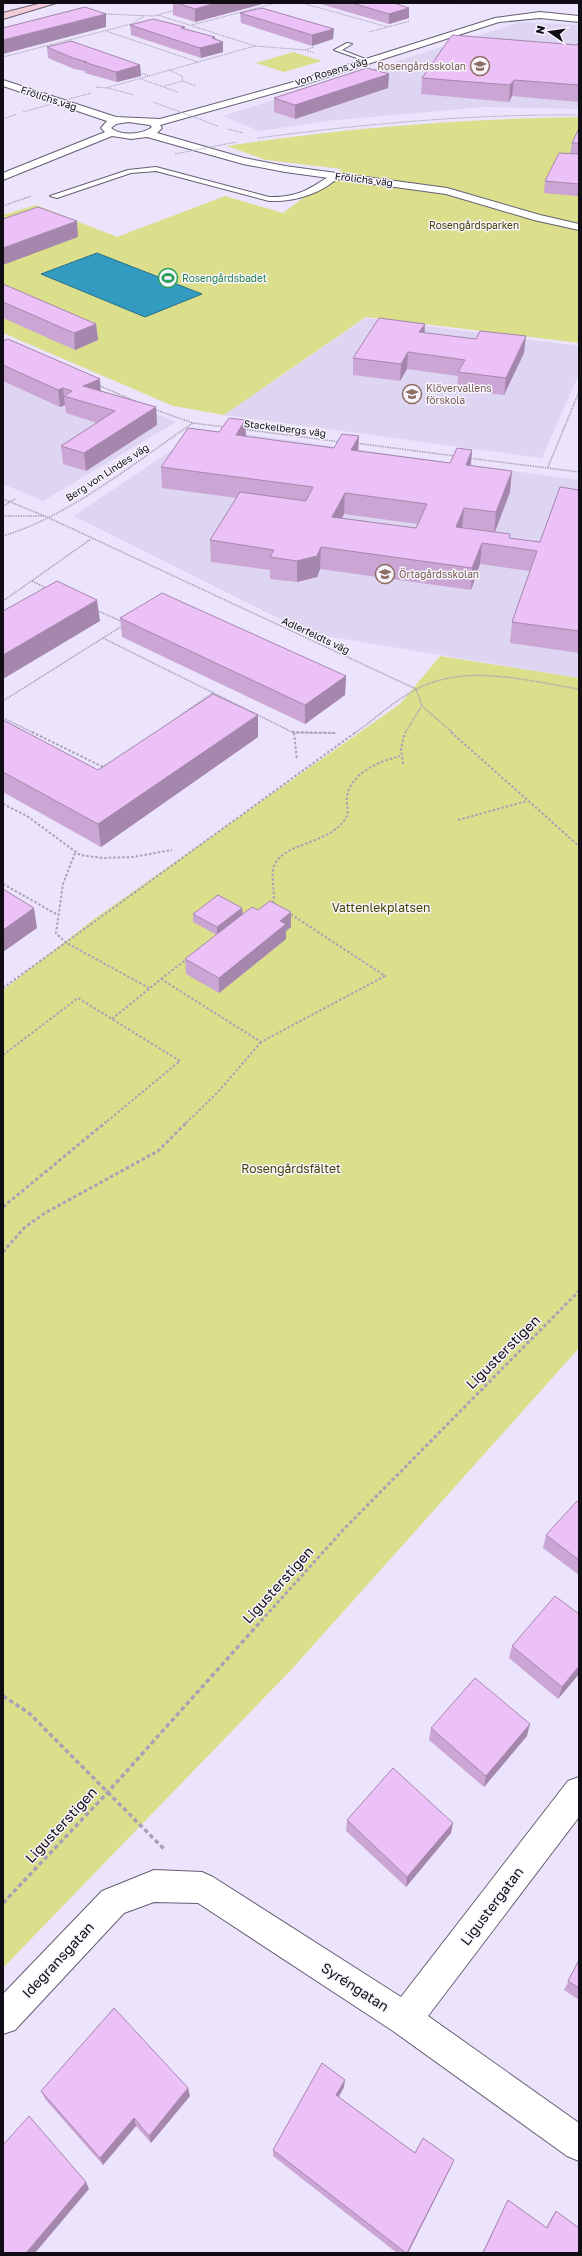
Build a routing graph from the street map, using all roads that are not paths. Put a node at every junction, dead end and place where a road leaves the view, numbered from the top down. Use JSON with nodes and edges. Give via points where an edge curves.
{"nodes":[{"id":1,"x":52,"y":3,"type":"edge"},
{"id":2,"x":3,"y":16,"type":"edge"},
{"id":3,"x":579,"y":19,"type":"edge"},
{"id":4,"x":349,"y":44,"type":"dead end"},
{"id":5,"x":366,"y":61,"type":"junction"},
{"id":6,"x":3,"y":83,"type":"edge"},
{"id":7,"x":118,"y":121,"type":"junction"},
{"id":8,"x":153,"y":122,"type":"junction"},
{"id":9,"x":112,"y":134,"type":"junction"},
{"id":10,"x":149,"y":134,"type":"junction"},
{"id":11,"x":337,"y":175,"type":"junction"},
{"id":12,"x":3,"y":177,"type":"edge"},
{"id":13,"x":54,"y":196,"type":"dead end"},
{"id":14,"x":579,"y":227,"type":"edge"},
{"id":15,"x":579,"y":1792,"type":"edge"},
{"id":16,"x":202,"y":1888,"type":"joint"},
{"id":17,"x":3,"y":2018,"type":"edge"},
{"id":18,"x":405,"y":2020,"type":"junction"},
{"id":19,"x":579,"y":2144,"type":"edge"}],
"edges":[{"from":1,"to":2,"type":"main road"},
{"from":3,"to":5,"type":"street","name":"von Rosens väg","via":[[540,15],[504,19]]},
{"from":4,"to":5,"type":"lane","via":[[337,50]]},
{"from":5,"to":8,"type":"street","name":"von Rosens väg","via":[[210,109]]},
{"from":6,"to":7,"type":"street","name":"Frölichs väg"},
{"from":7,"to":8,"type":"street","via":[[137,119]]},
{"from":7,"to":9,"type":"street","via":[[106,128]]},
{"from":8,"to":10,"type":"street","via":[[157,128]]},
{"from":9,"to":10,"type":"street"},
{"from":9,"to":12,"type":"street"},
{"from":10,"to":11,"type":"street","name":"Frölichs väg","via":[[243,161]]},
{"from":11,"to":13,"type":"lane","via":[[300,198],[286,200],[269,199],[156,169],[130,171]]},
{"from":11,"to":14,"type":"street","name":"Frölichs väg","via":[[447,191],[538,218]]},
{"from":15,"to":18,"type":"street","name":"Ligustergatan"},
{"from":16,"to":17,"type":"street","name":"Idegransgatan","via":[[154,1886],[113,1902]]},
{"from":16,"to":18,"type":"street","name":"Syréngatan"},
{"from":18,"to":19,"type":"street","name":"Syréngatan"}]}
